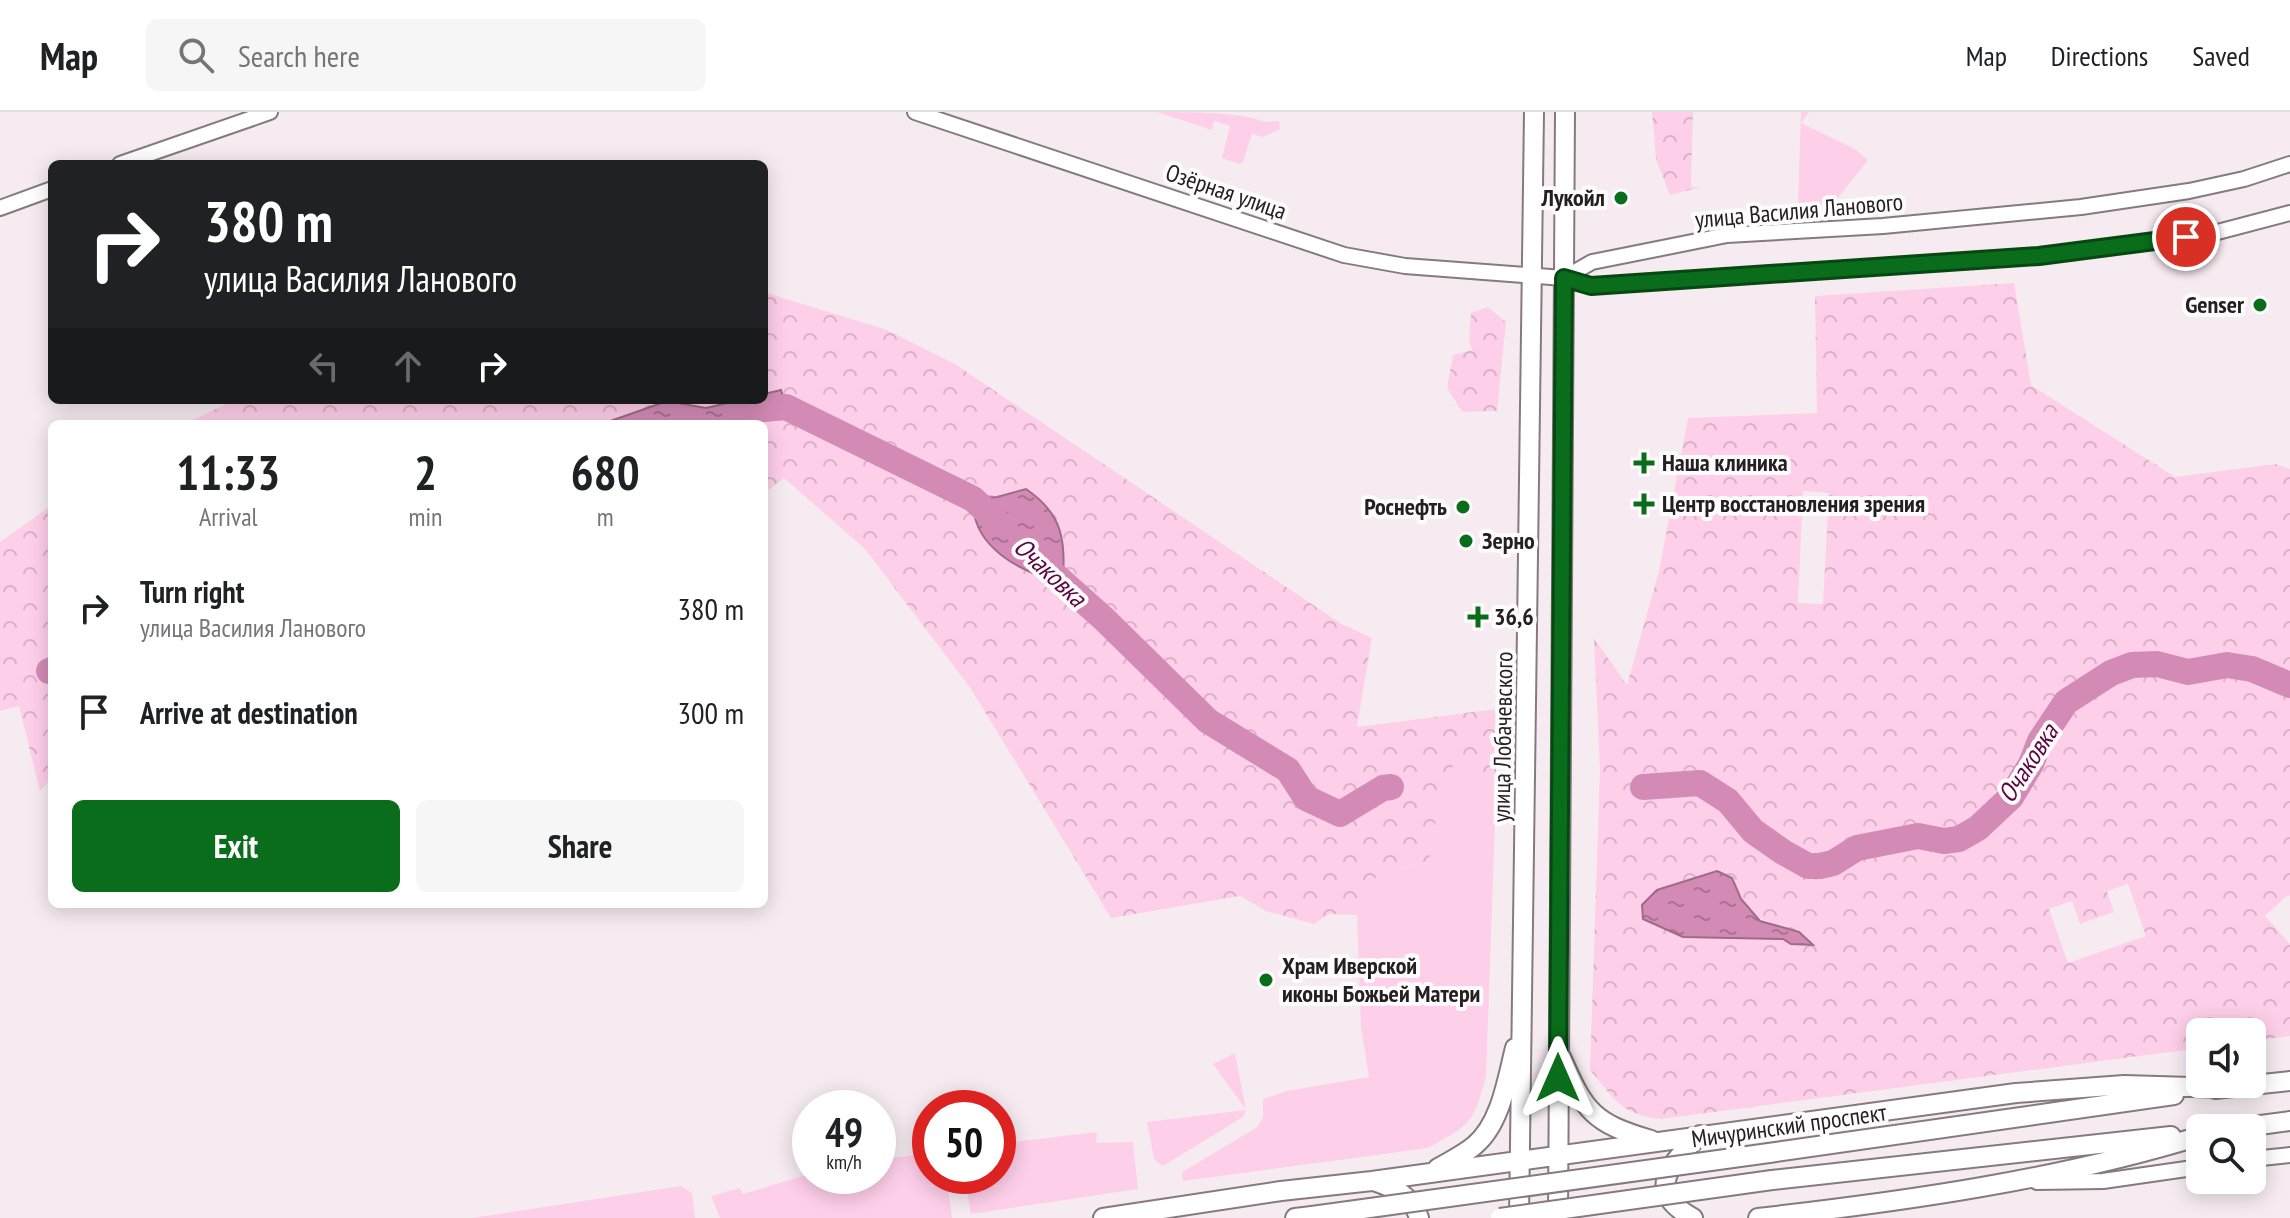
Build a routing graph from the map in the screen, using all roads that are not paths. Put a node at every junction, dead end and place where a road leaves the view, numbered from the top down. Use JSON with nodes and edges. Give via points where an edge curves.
{"nodes":[{"id":1,"x":915,"y":112,"type":"edge"},
{"id":2,"x":1534,"y":112,"type":"edge"},
{"id":3,"x":1565,"y":112,"type":"edge"},
{"id":4,"x":264,"y":113,"type":"edge"},
{"id":5,"x":131,"y":160,"type":"edge"},
{"id":6,"x":2290,"y":164,"type":"edge"},
{"id":7,"x":48,"y":190,"type":"edge"},
{"id":8,"x":0,"y":208,"type":"edge"},
{"id":9,"x":2290,"y":213,"type":"edge"},
{"id":10,"x":1531,"y":277,"type":"junction"},
{"id":11,"x":1564,"y":278,"type":"junction"},
{"id":12,"x":1522,"y":1022,"type":"junction"},
{"id":13,"x":1557,"y":1050,"type":"junction"},
{"id":14,"x":2290,"y":1081,"type":"edge"},
{"id":15,"x":2266,"y":1084,"type":"edge"},
{"id":16,"x":2186,"y":1087,"type":"edge"},
{"id":17,"x":2186,"y":1094,"type":"edge"},
{"id":18,"x":2290,"y":1121,"type":"edge"},
{"id":19,"x":2266,"y":1124,"type":"edge"},
{"id":20,"x":1700,"y":1135,"type":"junction"},
{"id":21,"x":2186,"y":1136,"type":"edge"},
{"id":22,"x":2186,"y":1139,"type":"edge"},
{"id":23,"x":1658,"y":1142,"type":"junction"},
{"id":24,"x":1558,"y":1155,"type":"junction"},
{"id":25,"x":2290,"y":1155,"type":"edge"},
{"id":26,"x":2266,"y":1158,"type":"edge"},
{"id":27,"x":1520,"y":1159,"type":"junction"},
{"id":28,"x":2186,"y":1169,"type":"edge"},
{"id":29,"x":1431,"y":1172,"type":"junction"},
{"id":30,"x":1372,"y":1181,"type":"junction"},
{"id":31,"x":2017,"y":1182,"type":"junction"},
{"id":32,"x":1304,"y":1217,"type":"edge"},
{"id":33,"x":1103,"y":1218,"type":"edge"},
{"id":34,"x":1419,"y":1218,"type":"edge"},
{"id":35,"x":1500,"y":1218,"type":"edge"},
{"id":36,"x":1519,"y":1218,"type":"edge"},
{"id":37,"x":1558,"y":1218,"type":"edge"},
{"id":38,"x":1693,"y":1218,"type":"edge"},
{"id":39,"x":1758,"y":1218,"type":"edge"}],
"edges":[{"from":1,"to":10,"type":"street","name":"Озёрная улица","via":[[1344,255]]},
{"from":2,"to":10,"type":"main road","name":"улица Лобачевского"},
{"from":3,"to":11,"type":"main road"},
{"from":4,"to":5,"type":"street"},
{"from":6,"to":11,"type":"street","name":"улица Василия Ланового","via":[[2189,191],[2081,207],[1727,235],[1592,262]]},
{"from":7,"to":8,"type":"street"},
{"from":9,"to":11,"type":"street","via":[[2210,234],[2039,256],[1591,286]]},
{"from":10,"to":11,"type":"street","name":"Озёрная улица"},
{"from":10,"to":12,"type":"main road","name":"улица Лобачевского"},
{"from":11,"to":13,"type":"main road"},
{"from":12,"to":27,"type":"main road","name":"улица Лобачевского"},
{"from":12,"to":29,"type":"main road","via":[[1503,1093],[1486,1132],[1475,1145]]},
{"from":13,"to":23,"type":"main road","via":[[1578,1098],[1600,1120]]},
{"from":13,"to":24,"type":"main road"},
{"from":14,"to":15,"type":"main road","name":"Мичуринский проспект"},
{"from":16,"to":20,"type":"main road","via":[[2124,1085],[2016,1093]]},
{"from":17,"to":32,"type":"main road","name":"Мичуринский проспект","bridge":true},
{"from":18,"to":19,"type":"main road"},
{"from":20,"to":23,"type":"main road"},
{"from":20,"to":38,"type":"main road","via":[[1665,1176],[1667,1196]]},
{"from":21,"to":35,"type":"main road","bridge":true,"via":[[1772,1180]]},
{"from":22,"to":31,"type":"main road"},
{"from":23,"to":24,"type":"main road"},
{"from":24,"to":27,"type":"main road"},
{"from":24,"to":37,"type":"main road"},
{"from":25,"to":26,"type":"street"},
{"from":27,"to":29,"type":"main road"},
{"from":27,"to":36,"type":"main road","name":"улица Лобачевского"},
{"from":28,"to":31,"type":"street","via":[[2103,1181]]},
{"from":29,"to":30,"type":"main road"},
{"from":30,"to":33,"type":"main road"},
{"from":30,"to":34,"type":"main road","via":[[1403,1194]]},
{"from":31,"to":39,"type":"main road"}]}
